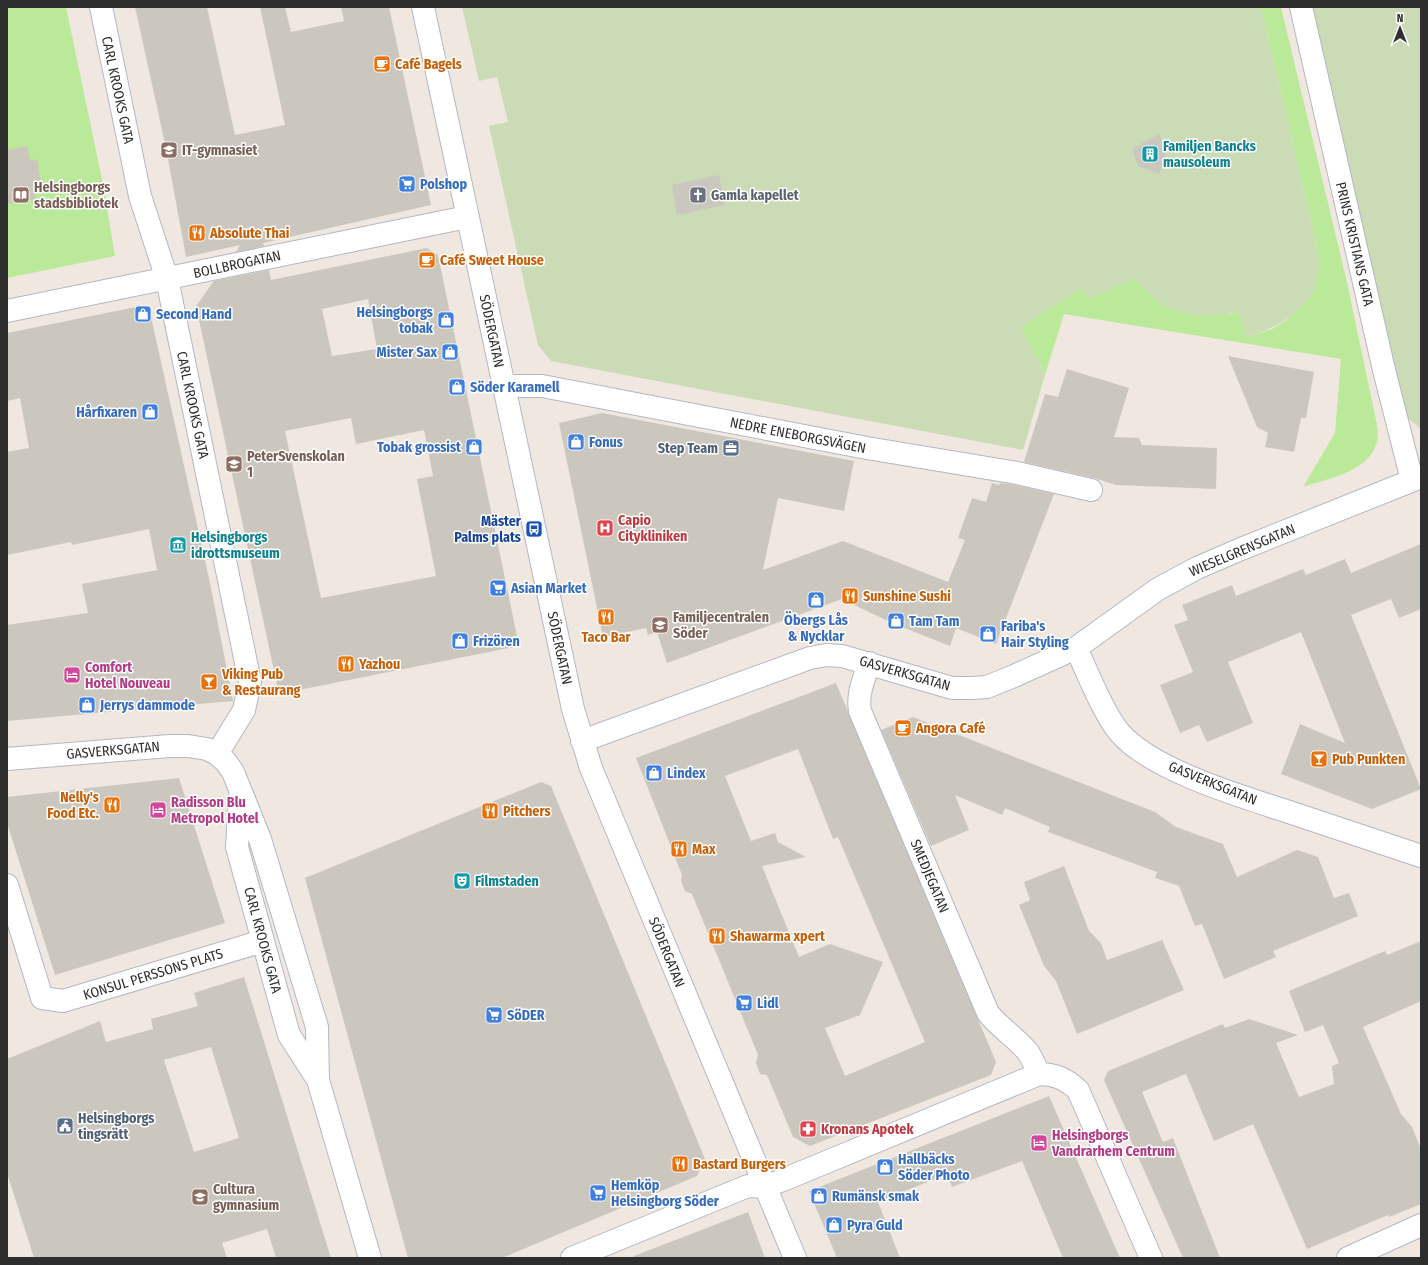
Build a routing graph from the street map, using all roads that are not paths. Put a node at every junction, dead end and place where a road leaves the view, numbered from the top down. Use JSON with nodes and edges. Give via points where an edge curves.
{"nodes":[{"id":1,"x":101,"y":7,"type":"edge"},
{"id":2,"x":423,"y":7,"type":"edge"},
{"id":3,"x":1301,"y":7,"type":"edge"},
{"id":4,"x":467,"y":216,"type":"junction"},
{"id":5,"x":167,"y":278,"type":"junction"},
{"id":6,"x":7,"y":311,"type":"edge"},
{"id":7,"x":504,"y":386,"type":"junction"},
{"id":8,"x":1417,"y":479,"type":"edge"},
{"id":9,"x":1091,"y":490,"type":"dead end"},
{"id":10,"x":1076,"y":648,"type":"junction"},
{"id":11,"x":869,"y":663,"type":"junction"},
{"id":12,"x":582,"y":741,"type":"junction"},
{"id":13,"x":217,"y":754,"type":"junction"},
{"id":14,"x":7,"y":759,"type":"edge"},
{"id":15,"x":240,"y":792,"type":"junction"},
{"id":16,"x":1421,"y":856,"type":"edge"},
{"id":17,"x":7,"y":886,"type":"edge"},
{"id":18,"x":263,"y":941,"type":"junction"},
{"id":19,"x":1039,"y":1074,"type":"junction"},
{"id":20,"x":318,"y":1080,"type":"junction"},
{"id":21,"x":764,"y":1187,"type":"junction"},
{"id":22,"x":1421,"y":1226,"type":"edge"},
{"id":23,"x":370,"y":1258,"type":"edge"},
{"id":24,"x":572,"y":1258,"type":"edge"},
{"id":25,"x":795,"y":1258,"type":"edge"},
{"id":26,"x":1151,"y":1258,"type":"edge"},
{"id":27,"x":1348,"y":1258,"type":"edge"}],
"edges":[{"from":1,"to":5,"type":"street","name":"CARL KROOKS GATA","via":[[140,196]]},
{"from":2,"to":4,"type":"street","name":"SÖDERGATAN"},
{"from":3,"to":8,"type":"street","name":"PRINS KRISTIANS GATA","via":[[1384,370]]},
{"from":4,"to":5,"type":"street","name":"BOLLBROGATAN"},
{"from":4,"to":7,"type":"street","name":"SÖDERGATAN"},
{"from":5,"to":6,"type":"street","name":"BOLLBROGATAN"},
{"from":5,"to":13,"type":"street","name":"CARL KROOKS GATA","via":[[250,682],[244,710]]},
{"from":7,"to":9,"type":"street","name":"NEDRE ENEBORGSVÄGEN","via":[[542,386],[867,448],[1018,473]]},
{"from":7,"to":12,"type":"street","name":"SÖDERGATAN"},
{"from":8,"to":10,"type":"street","name":"WIESELGRENSGATAN","via":[[1197,568],[1158,589]]},
{"from":10,"to":11,"type":"street","name":"GASVERKSGATAN","via":[[1014,676],[987,686],[973,688],[952,688]]},
{"from":10,"to":16,"type":"street","name":"GASVERKSGATAN","via":[[1120,734],[1157,760],[1238,795]]},
{"from":11,"to":12,"type":"street","name":"GASVERKSGATAN","via":[[842,656],[810,658]]},
{"from":11,"to":19,"type":"street","name":"SMEDJEGATAN","via":[[861,688],[860,711],[988,1012],[1028,1052]]},
{"from":12,"to":21,"type":"street","name":"SÖDERGATAN"},
{"from":13,"to":14,"type":"street","name":"GASVERKSGATAN","via":[[198,747],[170,746]]},
{"from":13,"to":15,"type":"street","name":"CARL KROOKS GATA","via":[[233,772]]},
{"from":15,"to":18,"type":"street","name":"CARL KROOKS GATA","via":[[237,847]]},
{"from":15,"to":20,"type":"street","name":"CARL KROOKS GATA","via":[[260,839],[317,1028]]},
{"from":17,"to":18,"type":"street","name":"KONSUL PERSSONS PLATS","via":[[42,998],[63,1001]]},
{"from":18,"to":20,"type":"street","name":"CARL KROOKS GATA","via":[[289,1035]]},
{"from":19,"to":21,"type":"street"},
{"from":19,"to":26,"type":"street","via":[[1058,1076],[1078,1090]]},
{"from":20,"to":23,"type":"street","name":"CARL KROOKS GATA"},
{"from":21,"to":24,"type":"street","via":[[748,1186]]},
{"from":21,"to":25,"type":"street","name":"SÖDERGATAN"},
{"from":22,"to":27,"type":"street"}]}
